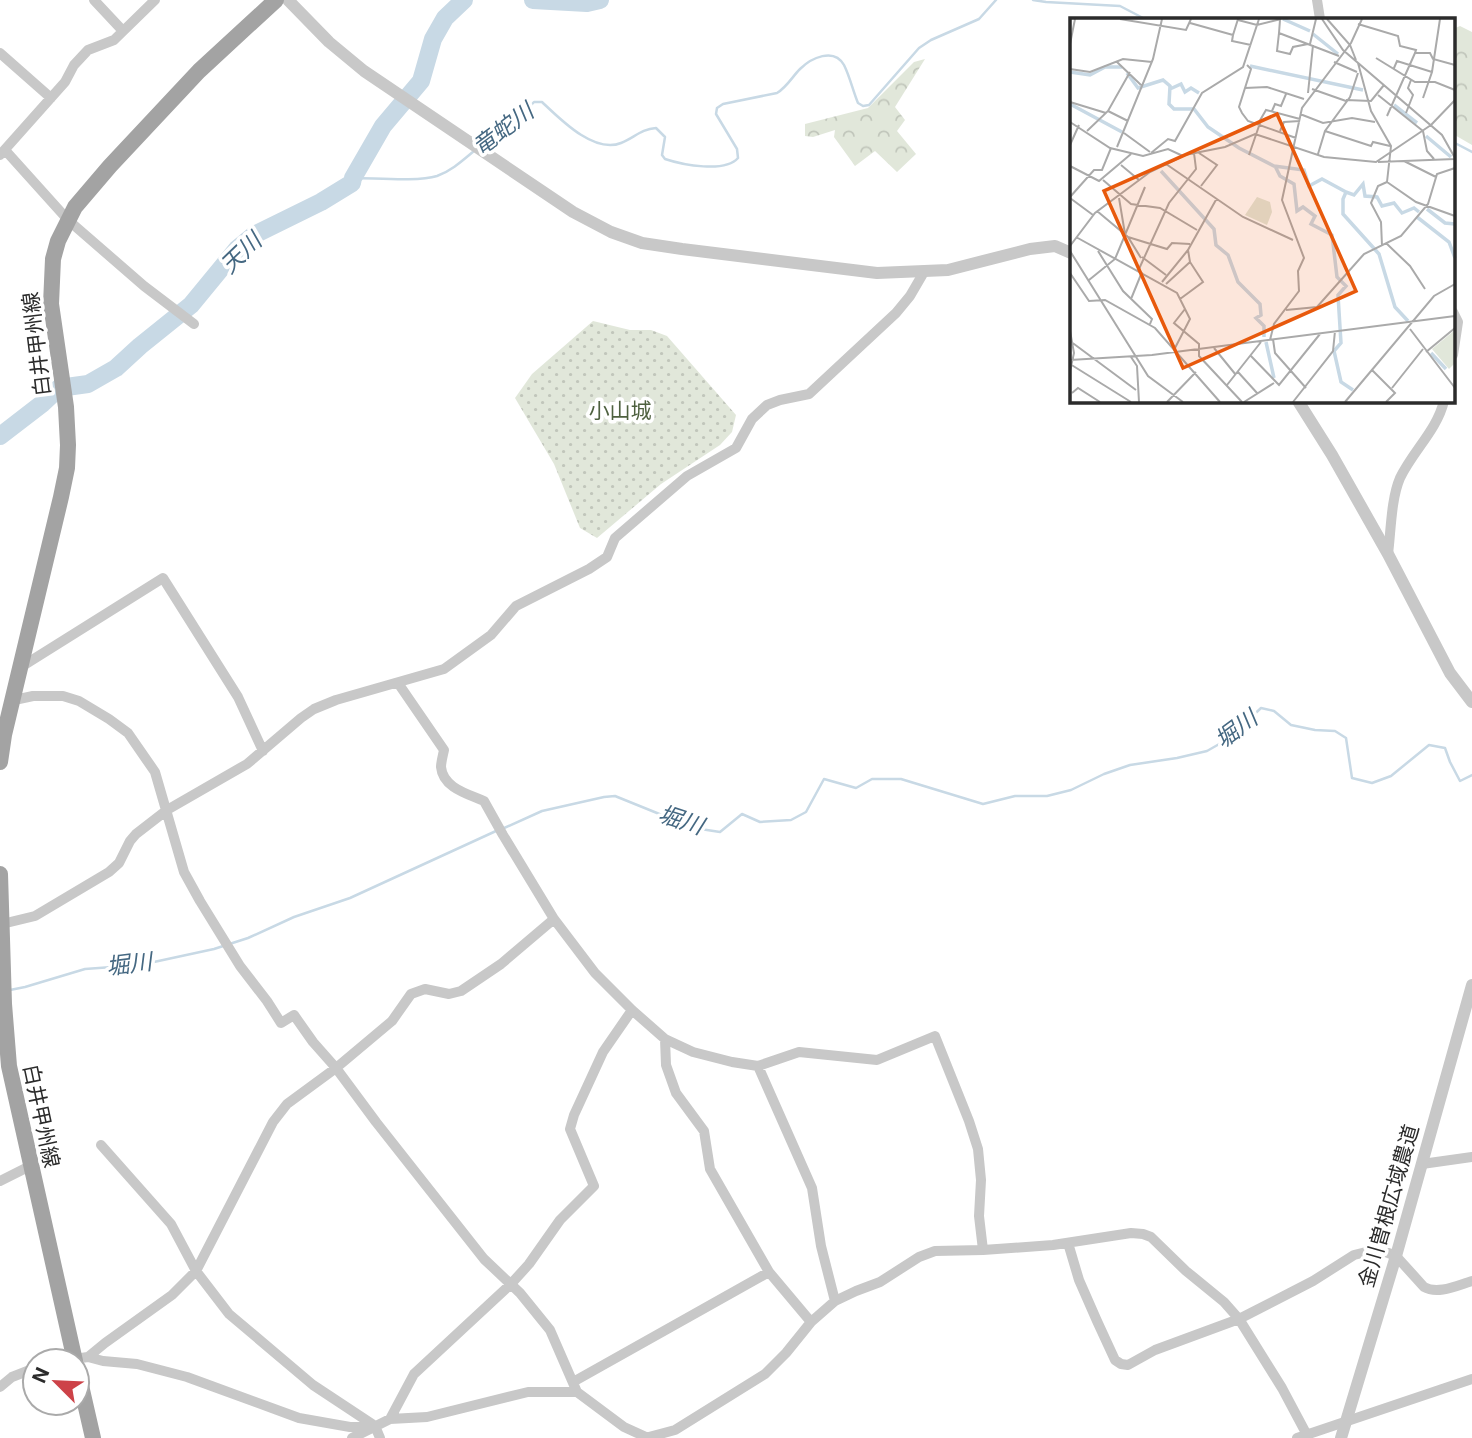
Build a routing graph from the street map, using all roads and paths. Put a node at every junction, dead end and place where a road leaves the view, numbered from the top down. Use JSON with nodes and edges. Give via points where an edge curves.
{"nodes":[{"id":1,"x":94,"y":0,"type":"edge"},
{"id":2,"x":155,"y":0,"type":"edge"},
{"id":3,"x":276,"y":0,"type":"edge"},
{"id":4,"x":288,"y":0,"type":"edge"},
{"id":5,"x":1317,"y":0,"type":"edge"},
{"id":6,"x":1320,"y":18,"type":"edge"},
{"id":7,"x":123,"y":31,"type":"junction"},
{"id":8,"x":0,"y":53,"type":"edge"},
{"id":9,"x":51,"y":98,"type":"junction"},
{"id":10,"x":2,"y":152,"type":"edge"},
{"id":11,"x":68,"y":219,"type":"junction"},
{"id":12,"x":1070,"y":253,"type":"edge"},
{"id":13,"x":924,"y":272,"type":"junction"},
{"id":14,"x":1454,"y":314,"type":"edge"},
{"id":15,"x":194,"y":324,"type":"dead end"},
{"id":16,"x":1454,"y":348,"type":"edge"},
{"id":17,"x":1299,"y":402,"type":"edge"},
{"id":18,"x":1444,"y":402,"type":"edge"},
{"id":19,"x":1388,"y":554,"type":"junction"},
{"id":20,"x":21,"y":667,"type":"junction"},
{"id":21,"x":398,"y":683,"type":"junction"},
{"id":22,"x":13,"y":698,"type":"junction"},
{"id":23,"x":1472,"y":702,"type":"edge"},
{"id":24,"x":263,"y":751,"type":"junction"},
{"id":25,"x":0,"y":762,"type":"edge"},
{"id":26,"x":167,"y":810,"type":"junction"},
{"id":27,"x":0,"y":874,"type":"edge"},
{"id":28,"x":554,"y":919,"type":"junction"},
{"id":29,"x":2,"y":924,"type":"edge"},
{"id":30,"x":1472,"y":985,"type":"edge"},
{"id":31,"x":632,"y":1010,"type":"junction"},
{"id":32,"x":665,"y":1039,"type":"junction"},
{"id":33,"x":758,"y":1066,"type":"junction"},
{"id":34,"x":336,"y":1068,"type":"junction"},
{"id":35,"x":101,"y":1145,"type":"dead end"},
{"id":36,"x":1472,"y":1157,"type":"edge"},
{"id":37,"x":1422,"y":1164,"type":"junction"},
{"id":38,"x":30,"y":1166,"type":"junction"},
{"id":39,"x":0,"y":1181,"type":"edge"},
{"id":40,"x":1068,"y":1243,"type":"junction"},
{"id":41,"x":984,"y":1250,"type":"junction"},
{"id":42,"x":1396,"y":1256,"type":"junction"},
{"id":43,"x":196,"y":1271,"type":"junction"},
{"id":44,"x":769,"y":1272,"type":"junction"},
{"id":45,"x":1472,"y":1281,"type":"edge"},
{"id":46,"x":511,"y":1283,"type":"junction"},
{"id":47,"x":835,"y":1301,"type":"junction"},
{"id":48,"x":1239,"y":1319,"type":"junction"},
{"id":49,"x":811,"y":1322,"type":"junction"},
{"id":50,"x":72,"y":1347,"type":"edge"},
{"id":51,"x":91,"y":1351,"type":"edge"},
{"id":52,"x":91,"y":1361,"type":"edge"},
{"id":53,"x":21,"y":1373,"type":"edge"},
{"id":54,"x":1472,"y":1379,"type":"edge"},
{"id":55,"x":0,"y":1387,"type":"edge"},
{"id":56,"x":575,"y":1387,"type":"junction"},
{"id":57,"x":88,"y":1417,"type":"edge"},
{"id":58,"x":390,"y":1419,"type":"junction"},
{"id":59,"x":1346,"y":1421,"type":"junction"},
{"id":60,"x":374,"y":1427,"type":"junction"},
{"id":61,"x":678,"y":1434,"type":"edge"},
{"id":62,"x":1310,"y":1436,"type":"edge"},
{"id":63,"x":646,"y":1437,"type":"edge"},
{"id":64,"x":93,"y":1438,"type":"edge"},
{"id":65,"x":352,"y":1438,"type":"edge"},
{"id":66,"x":380,"y":1438,"type":"edge"},
{"id":67,"x":1341,"y":1438,"type":"edge"}],
"edges":[{"from":1,"to":7,"type":"street"},
{"from":2,"to":7,"type":"street"},
{"from":3,"to":11,"type":"main road","name":"白井甲州線","via":[[200,71],[110,166]]},
{"from":4,"to":13,"type":"street","via":[[364,71],[592,224],[642,243],[877,273]]},
{"from":5,"to":6,"type":"street"},
{"from":7,"to":9,"type":"street","via":[[114,40],[88,50]]},
{"from":8,"to":9,"type":"street"},
{"from":9,"to":10,"type":"street"},
{"from":10,"to":11,"type":"street"},
{"from":11,"to":15,"type":"street"},
{"from":11,"to":20,"type":"main road","name":"白井甲州線","via":[[58,241],[51,279],[66,407],[65,477]]},
{"from":12,"to":13,"type":"street","via":[[1055,246],[1030,249]]},
{"from":13,"to":21,"type":"street","via":[[896,313],[809,394],[767,405],[752,419],[736,448],[687,477],[615,538],[607,557],[516,606],[491,635],[444,669]]},
{"from":14,"to":16,"type":"street","via":[[1458,322]]},
{"from":17,"to":19,"type":"street"},
{"from":18,"to":19,"type":"street","via":[[1401,476]]},
{"from":19,"to":23,"type":"street","via":[[1450,673]]},
{"from":20,"to":22,"type":"main road","name":"白井甲州線"},
{"from":20,"to":24,"type":"street","via":[[163,578],[238,697]]},
{"from":21,"to":24,"type":"street","via":[[314,709]]},
{"from":21,"to":28,"type":"street","via":[[444,750],[441,766],[446,781],[484,801]]},
{"from":22,"to":25,"type":"main road","name":"白井甲州線"},
{"from":22,"to":26,"type":"street","via":[[63,696],[109,719],[128,733],[155,772]]},
{"from":24,"to":26,"type":"street"},
{"from":26,"to":29,"type":"street","via":[[136,834],[110,872],[34,915]]},
{"from":26,"to":34,"type":"street","via":[[184,872],[228,946],[281,1023],[294,1015]]},
{"from":27,"to":29,"type":"main road","name":"白井甲州線"},
{"from":28,"to":31,"type":"street","via":[[595,973]]},
{"from":28,"to":34,"type":"street","via":[[461,991],[449,994],[425,989],[411,994],[392,1021]]},
{"from":29,"to":38,"type":"main road","name":"白井甲州線","via":[[9,1066]]},
{"from":30,"to":37,"type":"street","name":"金川曽根広域農道"},
{"from":31,"to":32,"type":"street"},
{"from":31,"to":46,"type":"street","via":[[603,1052],[570,1129],[594,1186],[560,1220]]},
{"from":32,"to":33,"type":"street","via":[[693,1052]]},
{"from":32,"to":44,"type":"street","via":[[666,1065],[676,1093],[704,1131],[710,1169]]},
{"from":33,"to":41,"type":"street","via":[[799,1052],[877,1060],[935,1036],[978,1149]]},
{"from":33,"to":47,"type":"street","via":[[812,1188]]},
{"from":34,"to":43,"type":"street","via":[[287,1104],[273,1122]]},
{"from":34,"to":46,"type":"street","via":[[484,1259]]},
{"from":35,"to":43,"type":"street","via":[[171,1224]]},
{"from":36,"to":37,"type":"street"},
{"from":37,"to":42,"type":"street","name":"金川曽根広域農道"},
{"from":38,"to":39,"type":"street"},
{"from":38,"to":50,"type":"main road","name":"白井甲州線"},
{"from":40,"to":41,"type":"street"},
{"from":40,"to":48,"type":"street","via":[[1131,1233],[1151,1237]]},
{"from":40,"to":48,"type":"street","via":[[1108,1348],[1121,1364]]},
{"from":41,"to":47,"type":"street","via":[[935,1251]]},
{"from":42,"to":45,"type":"street","via":[[1430,1290]]},
{"from":42,"to":48,"type":"street","via":[[1378,1249],[1354,1255]]},
{"from":42,"to":59,"type":"street","name":"金川曽根広域農道"},
{"from":43,"to":51,"type":"street","via":[[172,1295]]},
{"from":43,"to":60,"type":"street","via":[[229,1314],[313,1385]]},
{"from":44,"to":49,"type":"street"},
{"from":44,"to":56,"type":"street"},
{"from":46,"to":56,"type":"street","via":[[550,1330]]},
{"from":46,"to":58,"type":"street","via":[[414,1374]]},
{"from":47,"to":49,"type":"street"},
{"from":48,"to":62,"type":"street"},
{"from":49,"to":61,"type":"street","via":[[765,1374]]},
{"from":52,"to":60,"type":"street","via":[[137,1364],[187,1377],[299,1418]]},
{"from":53,"to":55,"type":"street"},
{"from":54,"to":59,"type":"street"},
{"from":56,"to":58,"type":"street","via":[[528,1392],[427,1417]]},
{"from":56,"to":63,"type":"street","via":[[624,1427]]},
{"from":57,"to":64,"type":"main road","name":"白井甲州線"},
{"from":58,"to":60,"type":"street"},
{"from":59,"to":62,"type":"street"},
{"from":59,"to":67,"type":"street","name":"金川曽根広域農道"},
{"from":60,"to":65,"type":"street"},
{"from":60,"to":66,"type":"street"},
{"from":61,"to":63,"type":"street"}]}
